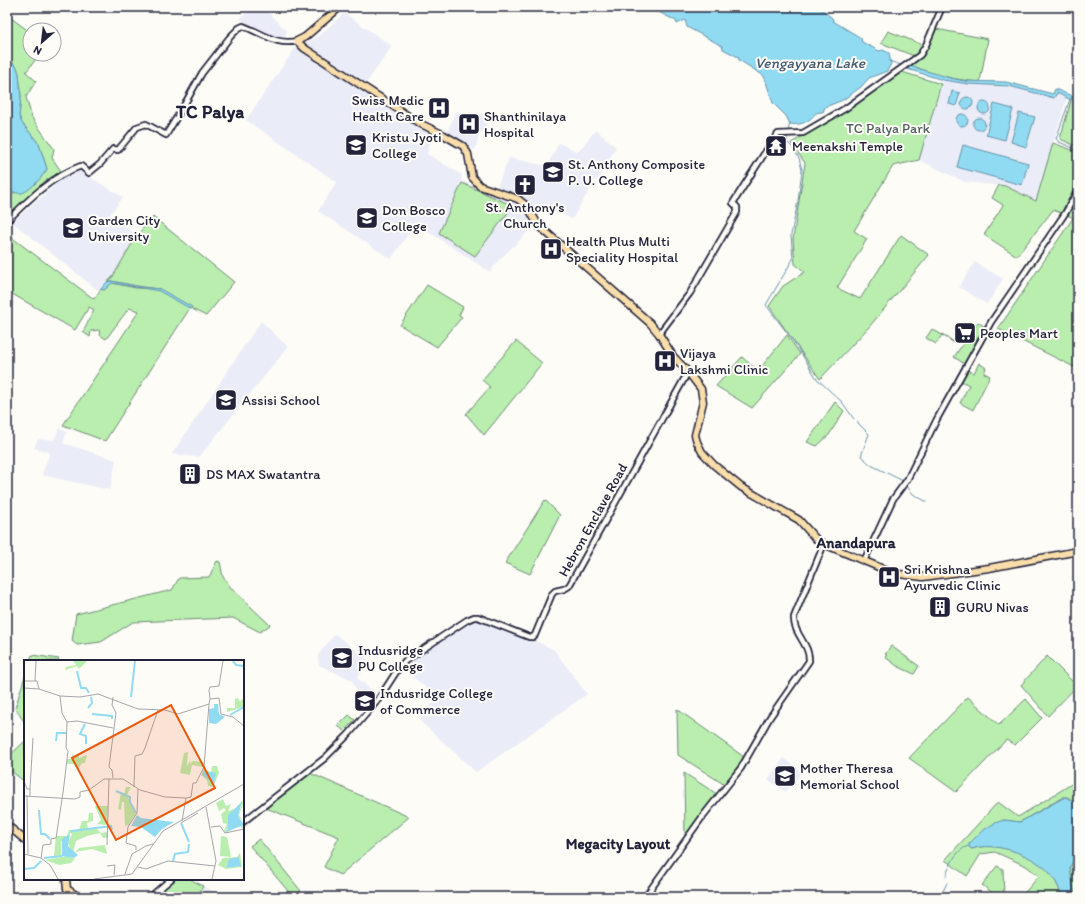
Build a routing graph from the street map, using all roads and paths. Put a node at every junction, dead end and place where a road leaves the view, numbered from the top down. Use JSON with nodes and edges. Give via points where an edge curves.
{"nodes":[{"id":1,"x":340,"y":7,"type":"edge"},
{"id":2,"x":942,"y":7,"type":"edge"},
{"id":3,"x":297,"y":41,"type":"junction"},
{"id":4,"x":1078,"y":190,"type":"edge"},
{"id":5,"x":7,"y":221,"type":"edge"},
{"id":6,"x":658,"y":334,"type":"junction"},
{"id":7,"x":688,"y":372,"type":"junction"},
{"id":8,"x":824,"y":544,"type":"junction"},
{"id":9,"x":1078,"y":551,"type":"edge"},
{"id":10,"x":864,"y":561,"type":"junction"},
{"id":11,"x":244,"y":821,"type":"edge"},
{"id":12,"x":7,"y":825,"type":"edge"},
{"id":13,"x":24,"y":839,"type":"edge"},
{"id":14,"x":66,"y":880,"type":"edge"},
{"id":15,"x":170,"y":880,"type":"edge"},
{"id":16,"x":79,"y":897,"type":"edge"},
{"id":17,"x":150,"y":897,"type":"edge"},
{"id":18,"x":645,"y":897,"type":"edge"}],
"edges":[{"from":1,"to":3,"type":"main road"},
{"from":2,"to":6,"type":"street","via":[[920,55],[846,108],[803,133],[778,134],[734,203],[737,212],[690,293]]},
{"from":3,"to":5,"type":"street","via":[[282,42],[243,26],[239,28],[202,73],[166,135],[146,124],[136,127],[118,150],[113,149],[89,173],[81,166],[68,170],[44,187]]},
{"from":3,"to":6,"type":"main road","via":[[419,123],[463,146],[468,154],[472,177],[480,186],[518,199],[528,207],[538,224],[642,316]]},
{"from":4,"to":10,"type":"street","via":[[1066,212],[988,327],[937,419],[907,480],[894,499]]},
{"from":6,"to":7,"type":"main road"},
{"from":7,"to":8,"type":"main road","via":[[702,393],[702,407],[695,433],[696,442],[702,452],[713,464],[747,490],[799,520]]},
{"from":7,"to":11,"type":"street","name":"Hebron Enclave Road","via":[[569,586],[555,590],[552,594],[535,635],[529,637],[478,617],[469,619],[406,661],[378,700],[325,758]]},
{"from":8,"to":10,"type":"main road"},
{"from":8,"to":18,"type":"street","via":[[794,617],[795,630],[808,651],[809,661],[770,717],[741,768]]},
{"from":9,"to":10,"type":"main road","via":[[923,577],[899,574]]},
{"from":12,"to":13,"type":"main road"},
{"from":14,"to":16,"type":"main road","via":[[67,889]]},
{"from":15,"to":17,"type":"street"}]}
